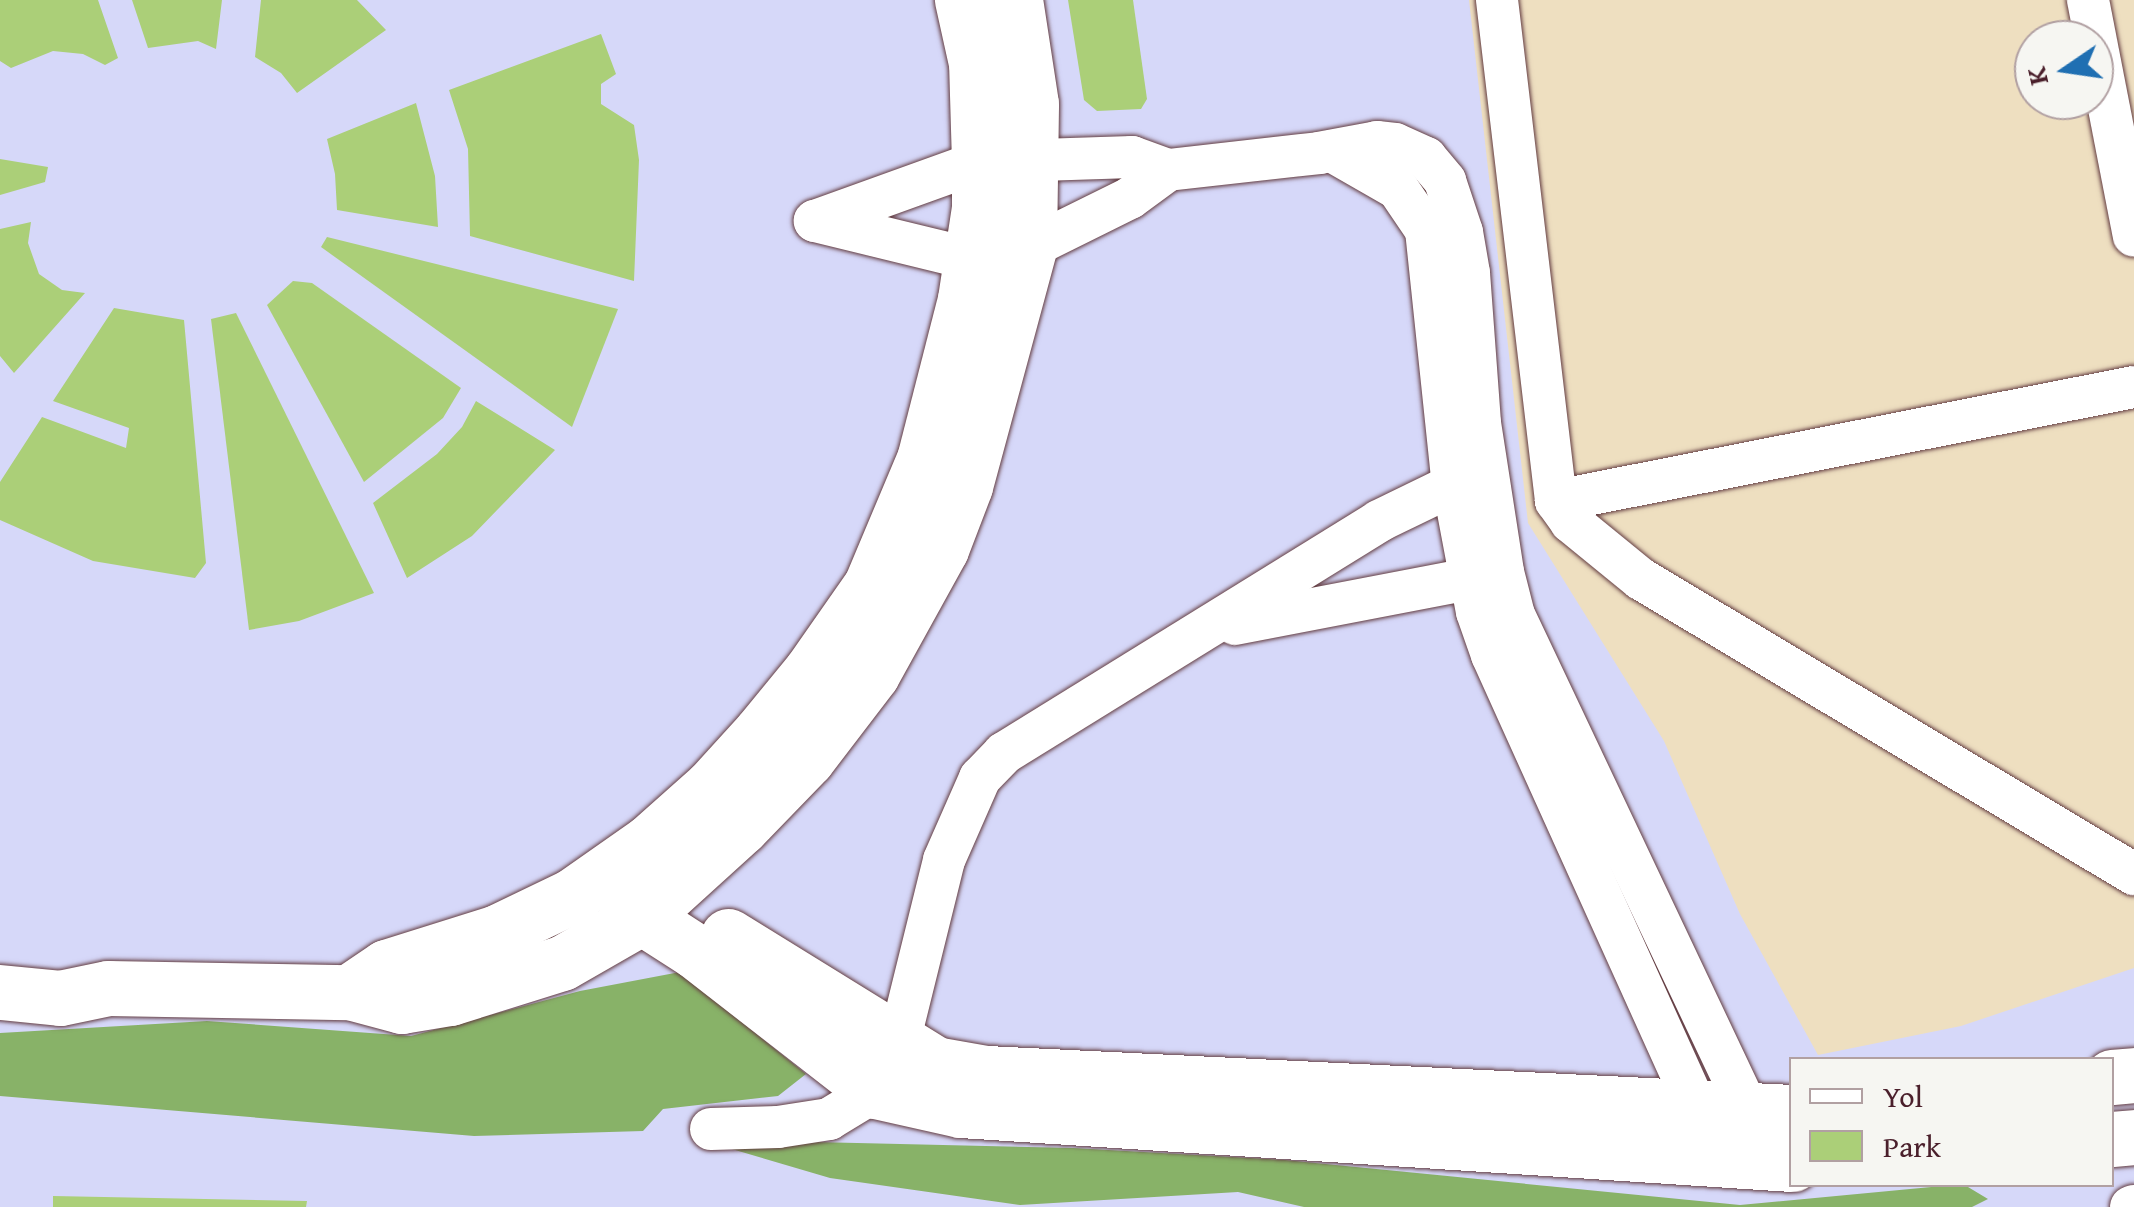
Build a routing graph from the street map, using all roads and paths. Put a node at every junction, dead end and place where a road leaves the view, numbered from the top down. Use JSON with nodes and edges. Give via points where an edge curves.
{"nodes":[{"id":1,"x":962,"y":0,"type":"edge"},
{"id":2,"x":1015,"y":0,"type":"edge"},
{"id":3,"x":1497,"y":0,"type":"edge"},
{"id":4,"x":2088,"y":0,"type":"edge"},
{"id":5,"x":1332,"y":152,"type":"junction"},
{"id":6,"x":1032,"y":160,"type":"junction"},
{"id":7,"x":978,"y":162,"type":"junction"},
{"id":8,"x":1168,"y":170,"type":"junction"},
{"id":9,"x":2134,"y":236,"type":"edge"},
{"id":10,"x":1029,"y":248,"type":"junction"},
{"id":11,"x":971,"y":259,"type":"junction"},
{"id":12,"x":2134,"y":387,"type":"edge"},
{"id":13,"x":1453,"y":485,"type":"junction"},
{"id":14,"x":1556,"y":501,"type":"junction"},
{"id":15,"x":1469,"y":579,"type":"junction"},
{"id":16,"x":1210,"y":629,"type":"junction"},
{"id":17,"x":622,"y":862,"type":"junction"},
{"id":18,"x":2134,"y":874,"type":"edge"},
{"id":19,"x":657,"y":904,"type":"junction"},
{"id":20,"x":0,"y":954,"type":"edge"},
{"id":21,"x":108,"y":988,"type":"junction"},
{"id":22,"x":0,"y":992,"type":"edge"},
{"id":23,"x":348,"y":992,"type":"junction"},
{"id":24,"x":899,"y":1042,"type":"junction"},
{"id":25,"x":875,"y":1090,"type":"junction"},
{"id":26,"x":1745,"y":1110,"type":"edge"},
{"id":27,"x":712,"y":1129,"type":"dead end"},
{"id":28,"x":1710,"y":1162,"type":"junction"},
{"id":29,"x":1778,"y":1164,"type":"edge"}],
"edges":[{"from":1,"to":7,"type":"street","via":[[976,64]]},
{"from":2,"to":6,"type":"street"},
{"from":3,"to":14,"type":"street"},
{"from":4,"to":9,"type":"street"},
{"from":5,"to":8,"type":"street"},
{"from":5,"to":13,"type":"street","via":[[1398,189],[1426,230]]},
{"from":5,"to":26,"type":"street","via":[[1395,144],[1426,158],[1446,181],[1469,273],[1487,475],[1514,615]]},
{"from":6,"to":7,"type":"street"},
{"from":6,"to":8,"type":"street","via":[[1132,157]]},
{"from":6,"to":10,"type":"street"},
{"from":7,"to":11,"type":"street"},
{"from":7,"to":11,"type":"street","via":[[815,221]]},
{"from":8,"to":10,"type":"street","via":[[1130,198]]},
{"from":10,"to":11,"type":"street"},
{"from":10,"to":19,"type":"street","via":[[964,486],[903,622],[807,759]]},
{"from":11,"to":17,"type":"street","via":[[924,459],[871,585],[812,672],[760,732],[711,786]]},
{"from":12,"to":14,"type":"street"},
{"from":13,"to":15,"type":"street"},
{"from":13,"to":16,"type":"street","via":[[1378,521]]},
{"from":14,"to":18,"type":"street","via":[[1641,578]]},
{"from":15,"to":16,"type":"street"},
{"from":15,"to":26,"type":"street","via":[[1492,655]]},
{"from":16,"to":24,"type":"street","via":[[1004,754],[980,778],[944,860]]},
{"from":17,"to":19,"type":"street"},
{"from":17,"to":23,"type":"street","via":[[497,932],[386,967]]},
{"from":19,"to":23,"type":"street","via":[[562,962],[450,998],[402,1006]]},
{"from":19,"to":24,"type":"street"},
{"from":19,"to":25,"type":"street","via":[[695,952]]},
{"from":20,"to":21,"type":"street","via":[[61,962]]},
{"from":21,"to":22,"type":"street","via":[[60,998]]},
{"from":21,"to":23,"type":"street"},
{"from":24,"to":25,"type":"street"},
{"from":24,"to":26,"type":"street","via":[[935,1064],[986,1073]]},
{"from":25,"to":27,"type":"street","via":[[829,1120]]},
{"from":25,"to":28,"type":"street","via":[[962,1110]]},
{"from":26,"to":28,"type":"street"},
{"from":26,"to":29,"type":"street"},
{"from":28,"to":29,"type":"street"}]}
